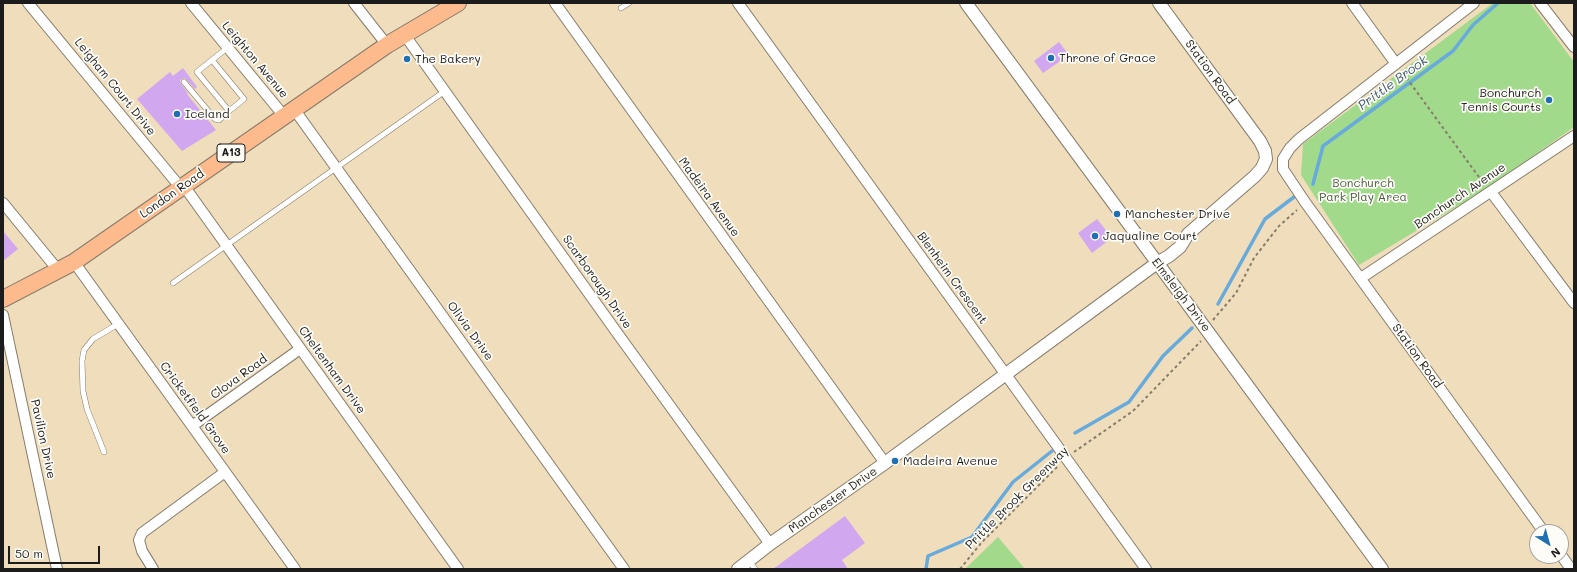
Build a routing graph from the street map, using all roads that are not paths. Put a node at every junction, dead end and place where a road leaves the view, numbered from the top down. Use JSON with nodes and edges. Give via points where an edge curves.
{"nodes":[{"id":1,"x":28,"y":3,"type":"edge"},
{"id":2,"x":191,"y":3,"type":"edge"},
{"id":3,"x":354,"y":3,"type":"edge"},
{"id":4,"x":458,"y":3,"type":"edge"},
{"id":5,"x":555,"y":3,"type":"edge"},
{"id":6,"x":629,"y":3,"type":"edge"},
{"id":7,"x":738,"y":3,"type":"edge"},
{"id":8,"x":966,"y":3,"type":"edge"},
{"id":9,"x":1159,"y":3,"type":"edge"},
{"id":10,"x":1352,"y":3,"type":"edge"},
{"id":11,"x":1474,"y":3,"type":"edge"},
{"id":12,"x":1540,"y":3,"type":"edge"},
{"id":13,"x":621,"y":8,"type":"dead end"},
{"id":14,"x":404,"y":34,"type":"junction"},
{"id":15,"x":387,"y":45,"type":"junction"},
{"id":16,"x":227,"y":48,"type":"junction"},
{"id":17,"x":1574,"y":48,"type":"edge"},
{"id":18,"x":212,"y":60,"type":"junction"},
{"id":19,"x":1399,"y":68,"type":"junction"},
{"id":20,"x":184,"y":82,"type":"dead end"},
{"id":21,"x":445,"y":91,"type":"junction"},
{"id":22,"x":229,"y":112,"type":"junction"},
{"id":23,"x":289,"y":112,"type":"junction"},
{"id":24,"x":1574,"y":136,"type":"edge"},
{"id":25,"x":1260,"y":141,"type":"joint"},
{"id":26,"x":336,"y":168,"type":"junction"},
{"id":27,"x":182,"y":187,"type":"junction"},
{"id":28,"x":1489,"y":190,"type":"junction"},
{"id":29,"x":3,"y":203,"type":"edge"},
{"id":30,"x":227,"y":246,"type":"junction"},
{"id":31,"x":74,"y":262,"type":"junction"},
{"id":32,"x":1157,"y":263,"type":"junction"},
{"id":33,"x":58,"y":270,"type":"junction"},
{"id":34,"x":1361,"y":278,"type":"junction"},
{"id":35,"x":173,"y":284,"type":"dead end"},
{"id":36,"x":3,"y":299,"type":"edge"},
{"id":37,"x":1574,"y":303,"type":"edge"},
{"id":38,"x":3,"y":315,"type":"edge"},
{"id":39,"x":118,"y":324,"type":"junction"},
{"id":40,"x":300,"y":348,"type":"junction"},
{"id":41,"x":1005,"y":374,"type":"junction"},
{"id":42,"x":192,"y":426,"type":"junction"},
{"id":43,"x":104,"y":452,"type":"dead end"},
{"id":44,"x":885,"y":463,"type":"junction"},
{"id":45,"x":225,"y":472,"type":"junction"},
{"id":46,"x":1538,"y":524,"type":"edge"},
{"id":47,"x":770,"y":544,"type":"junction"},
{"id":48,"x":752,"y":565,"type":"edge"},
{"id":49,"x":57,"y":569,"type":"edge"},
{"id":50,"x":153,"y":569,"type":"edge"},
{"id":51,"x":295,"y":569,"type":"edge"},
{"id":52,"x":458,"y":569,"type":"edge"},
{"id":53,"x":624,"y":569,"type":"edge"},
{"id":54,"x":738,"y":569,"type":"edge"},
{"id":55,"x":1146,"y":569,"type":"edge"},
{"id":56,"x":1382,"y":569,"type":"edge"}],
"edges":[{"from":1,"to":27,"type":"street","name":"Leigham Court Drive"},
{"from":2,"to":16,"type":"street","name":"Leighton Avenue"},
{"from":3,"to":15,"type":"street"},
{"from":4,"to":14,"type":"main road","name":"London Road","number":"A13"},
{"from":5,"to":44,"type":"street","name":"Madeira Avenue"},
{"from":6,"to":13,"type":"lane"},
{"from":7,"to":41,"type":"street","name":"Blenheim Crescent"},
{"from":8,"to":32,"type":"street","name":"Elmsleigh Drive"},
{"from":9,"to":25,"type":"street","name":"Station Road"},
{"from":10,"to":19,"type":"street"},
{"from":11,"to":19,"type":"street"},
{"from":12,"to":17,"type":"street"},
{"from":14,"to":15,"type":"main road","name":"London Road","number":"A13"},
{"from":14,"to":21,"type":"street","name":"Scarborough Drive"},
{"from":15,"to":23,"type":"main road","name":"London Road","number":"A13"},
{"from":16,"to":18,"type":"lane"},
{"from":16,"to":23,"type":"street","name":"Leighton Avenue"},
{"from":18,"to":22,"type":"lane","via":[[244,99]]},
{"from":18,"to":22,"type":"lane","via":[[197,72]]},
{"from":19,"to":34,"type":"street","name":"Station Road","via":[[1299,139],[1283,159],[1283,169],[1290,180]]},
{"from":20,"to":22,"type":"lane","via":[[215,119],[219,120]]},
{"from":21,"to":26,"type":"lane"},
{"from":21,"to":47,"type":"street","name":"Scarborough Drive"},
{"from":23,"to":26,"type":"street","name":"Olivia Drive"},
{"from":23,"to":27,"type":"main road","name":"London Road","number":"A13"},
{"from":24,"to":28,"type":"street","name":"Bonchurch Avenue"},
{"from":25,"to":32,"type":"street","name":"Manchester Drive","via":[[1266,159],[1262,168],[1188,234],[1180,247]]},
{"from":26,"to":30,"type":"lane"},
{"from":26,"to":53,"type":"street","name":"Olivia Drive"},
{"from":27,"to":30,"type":"street","name":"Cheltenham Drive"},
{"from":27,"to":31,"type":"main road","name":"London Road","number":"A13"},
{"from":28,"to":34,"type":"street","name":"Bonchurch Avenue"},
{"from":28,"to":37,"type":"street"},
{"from":29,"to":33,"type":"street"},
{"from":30,"to":35,"type":"lane"},
{"from":30,"to":40,"type":"street","name":"Cheltenham Drive"},
{"from":31,"to":33,"type":"main road","name":"London Road","number":"A13"},
{"from":31,"to":39,"type":"street","name":"Cricketfield Grove"},
{"from":32,"to":41,"type":"street","name":"Manchester Drive"},
{"from":32,"to":56,"type":"street","name":"Elmsleigh Drive"},
{"from":33,"to":36,"type":"main road","name":"London Road","number":"A13"},
{"from":34,"to":46,"type":"street","name":"Station Road"},
{"from":38,"to":49,"type":"street","name":"Pavilion Drive"},
{"from":39,"to":42,"type":"street","name":"Cricketfield Grove"},
{"from":39,"to":43,"type":"lane","via":[[93,339],[84,350],[82,361],[83,392],[87,409]]},
{"from":40,"to":42,"type":"street","name":"Clova Road"},
{"from":40,"to":52,"type":"street","name":"Cheltenham Drive"},
{"from":41,"to":44,"type":"street","name":"Manchester Drive"},
{"from":41,"to":55,"type":"street","name":"Blenheim Crescent"},
{"from":42,"to":45,"type":"street","name":"Cricketfield Grove"},
{"from":44,"to":47,"type":"street","name":"Manchester Drive"},
{"from":45,"to":50,"type":"street","via":[[142,533],[139,540],[142,552]]},
{"from":45,"to":51,"type":"street","name":"Cricketfield Grove"},
{"from":47,"to":48,"type":"street","name":"Manchester Drive"},
{"from":48,"to":54,"type":"street","name":"Manchester Drive"}]}
